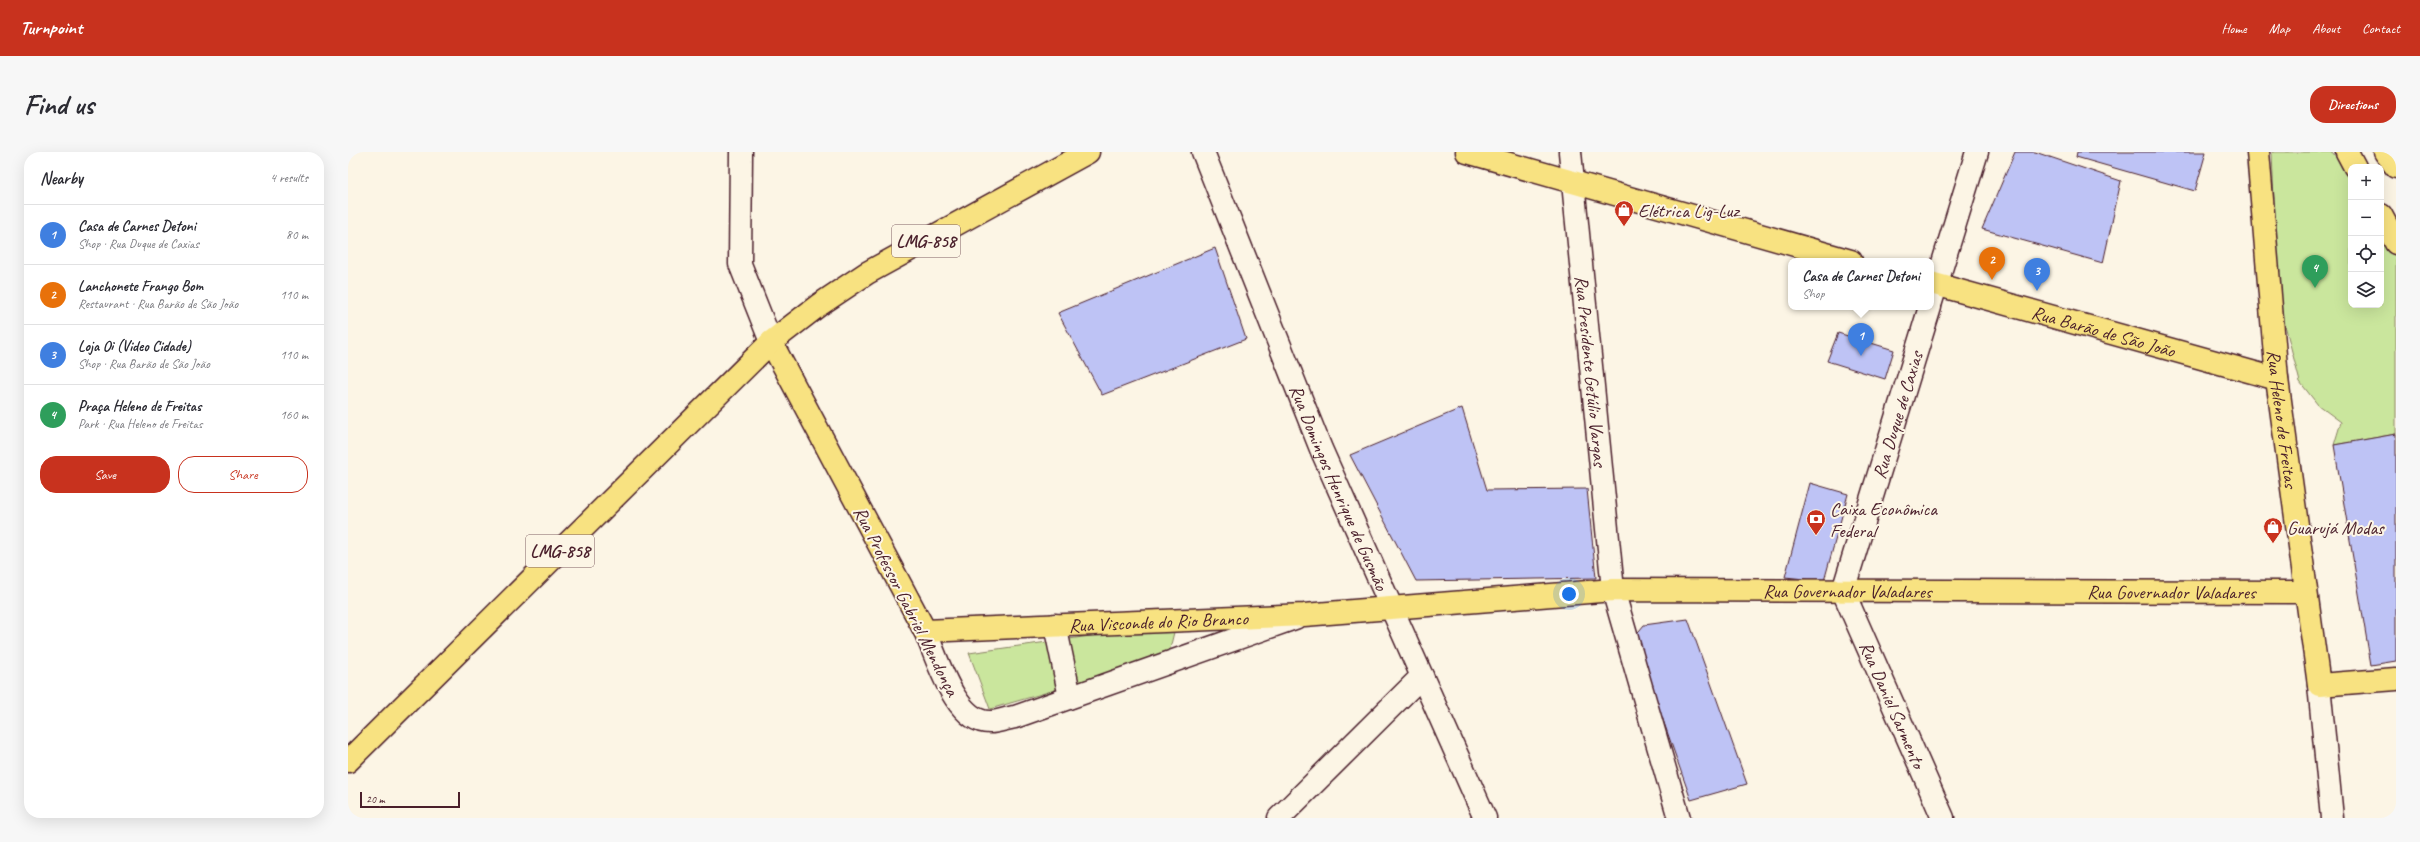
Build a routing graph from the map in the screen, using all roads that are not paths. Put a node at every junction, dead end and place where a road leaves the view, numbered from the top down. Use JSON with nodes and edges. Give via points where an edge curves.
{"nodes":[{"id":1,"x":741,"y":152,"type":"edge"},
{"id":2,"x":1088,"y":152,"type":"edge"},
{"id":3,"x":1203,"y":152,"type":"edge"},
{"id":4,"x":1467,"y":152,"type":"edge"},
{"id":5,"x":1570,"y":152,"type":"edge"},
{"id":6,"x":1977,"y":152,"type":"edge"},
{"id":7,"x":2258,"y":152,"type":"edge"},
{"id":8,"x":2347,"y":152,"type":"edge"},
{"id":9,"x":2385,"y":152,"type":"edge"},
{"id":10,"x":2353,"y":164,"type":"edge"},
{"id":11,"x":2396,"y":167,"type":"edge"},
{"id":12,"x":1574,"y":184,"type":"junction"},
{"id":13,"x":2384,"y":220,"type":"edge"},
{"id":14,"x":2396,"y":242,"type":"edge"},
{"id":15,"x":1840,"y":258,"type":"edge"},
{"id":16,"x":1934,"y":287,"type":"edge"},
{"id":17,"x":1934,"y":290,"type":"edge"},
{"id":18,"x":1929,"y":310,"type":"edge"},
{"id":19,"x":771,"y":342,"type":"junction"},
{"id":20,"x":2277,"y":379,"type":"junction"},
{"id":21,"x":1613,"y":590,"type":"junction"},
{"id":22,"x":1843,"y":591,"type":"junction"},
{"id":23,"x":2305,"y":592,"type":"junction"},
{"id":24,"x":1391,"y":606,"type":"junction"},
{"id":25,"x":1304,"y":615,"type":"junction"},
{"id":26,"x":1055,"y":625,"type":"junction"},
{"id":27,"x":925,"y":631,"type":"junction"},
{"id":28,"x":1422,"y":676,"type":"junction"},
{"id":29,"x":2396,"y":679,"type":"edge"},
{"id":30,"x":2319,"y":685,"type":"junction"},
{"id":31,"x":1070,"y":697,"type":"junction"},
{"id":32,"x":348,"y":761,"type":"edge"},
{"id":33,"x":1280,"y":818,"type":"edge"},
{"id":34,"x":1485,"y":818,"type":"edge"},
{"id":35,"x":1680,"y":818,"type":"edge"},
{"id":36,"x":1943,"y":818,"type":"edge"},
{"id":37,"x":2332,"y":818,"type":"edge"}],
"edges":[{"from":1,"to":19,"type":"street","via":[[740,264]]},
{"from":2,"to":19,"type":"main road","number":"LMG-858","via":[[867,273],[819,305]]},
{"from":3,"to":24,"type":"street","name":"Rua Domingos Henrique de Gusmão","via":[[1321,449]]},
{"from":4,"to":12,"type":"main road"},
{"from":5,"to":12,"type":"street","name":"Rua Presidente Getúlio Vargas"},
{"from":6,"to":16,"type":"street"},
{"from":7,"to":20,"type":"main road","name":"Rua Heleno de Freitas"},
{"from":8,"to":10,"type":"main road"},
{"from":9,"to":11,"type":"main road"},
{"from":12,"to":15,"type":"main road"},
{"from":12,"to":21,"type":"street","name":"Rua Presidente Getúlio Vargas"},
{"from":13,"to":14,"type":"main road"},
{"from":17,"to":20,"type":"main road","name":"Rua Barão de São João"},
{"from":18,"to":22,"type":"street","name":"Rua Duque de Caxias"},
{"from":19,"to":27,"type":"main road","name":"Rua Professor Gabriel Mendonça"},
{"from":19,"to":32,"type":"main road","name":"LMG-858","number":"LMG-858"},
{"from":20,"to":23,"type":"main road","name":"Rua Heleno de Freitas"},
{"from":21,"to":22,"type":"main road","name":"Rua Governador Valadares"},
{"from":21,"to":24,"type":"main road","name":"Rua Governador Valadares"},
{"from":21,"to":35,"type":"street","name":"Rua Presidente Getúlio Vargas"},
{"from":22,"to":23,"type":"main road","name":"Rua Governador Valadares"},
{"from":22,"to":36,"type":"street","name":"Rua Daniel Sarmento"},
{"from":23,"to":30,"type":"main road","name":"Rua Heleno de Freitas"},
{"from":24,"to":25,"type":"main road","name":"Rua Visconde do Rio Branco"},
{"from":24,"to":28,"type":"street","name":"Rua Domingos Henrique de Gusmão"},
{"from":25,"to":26,"type":"main road","name":"Rua Visconde do Rio Branco"},
{"from":25,"to":31,"type":"street","name":"Rua Professor Gabriel Mendonça"},
{"from":26,"to":27,"type":"main road","name":"Rua Visconde do Rio Branco"},
{"from":26,"to":31,"type":"street"},
{"from":27,"to":31,"type":"street","name":"Rua Professor Gabriel Mendonça","via":[[957,704],[973,716],[990,722],[1015,717]]},
{"from":28,"to":33,"type":"street"},
{"from":28,"to":34,"type":"street","name":"Rua Domingos Henrique de Gusmão"},
{"from":29,"to":30,"type":"main road"},
{"from":30,"to":37,"type":"street"}]}
